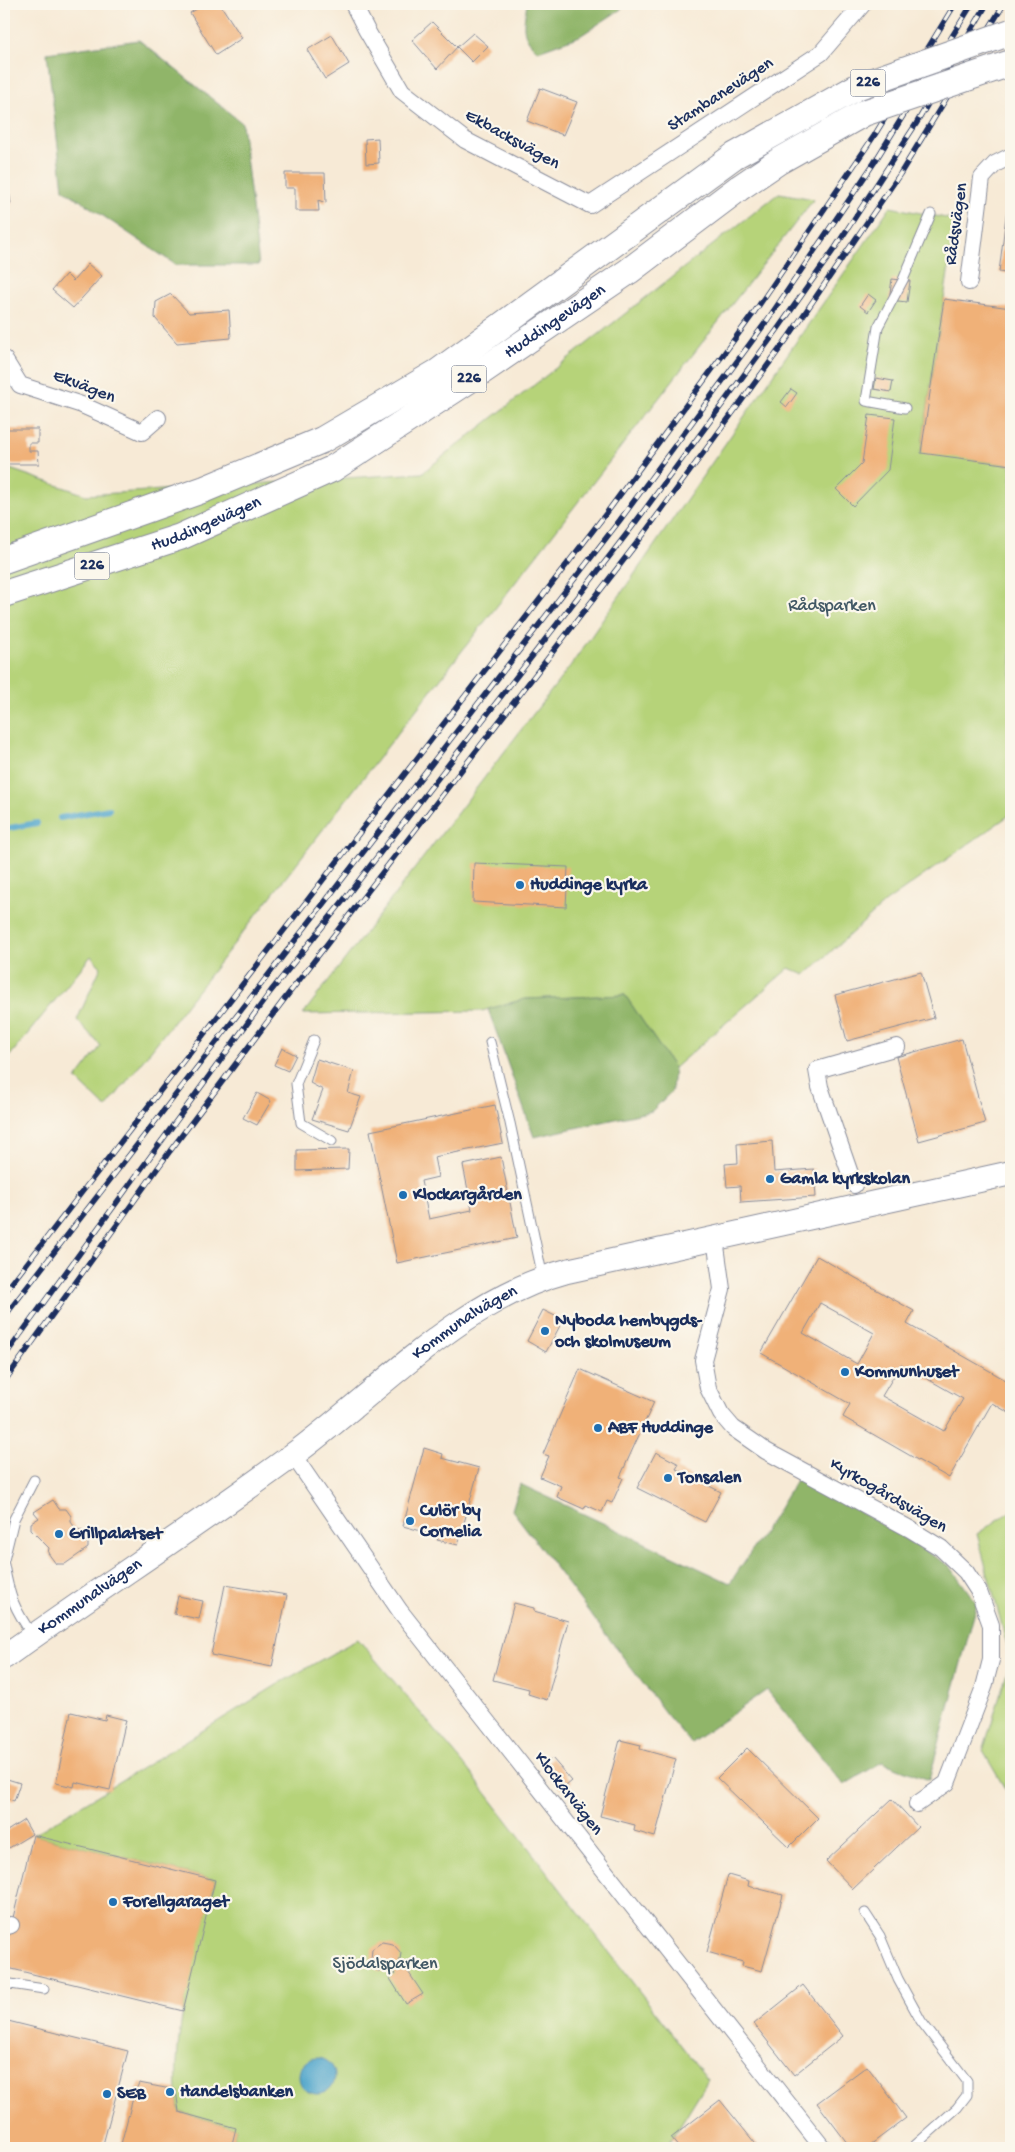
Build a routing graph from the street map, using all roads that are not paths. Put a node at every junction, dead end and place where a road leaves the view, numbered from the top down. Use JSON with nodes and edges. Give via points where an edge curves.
{"nodes":[{"id":1,"x":863,"y":4,"type":"edge"},
{"id":2,"x":356,"y":5,"type":"edge"},
{"id":3,"x":1011,"y":32,"type":"edge"},
{"id":4,"x":1011,"y":63,"type":"edge"},
{"id":5,"x":1011,"y":156,"type":"edge"},
{"id":6,"x":590,"y":205,"type":"joint"},
{"id":7,"x":931,"y":214,"type":"dead end"},
{"id":8,"x":969,"y":282,"type":"dead end"},
{"id":9,"x":4,"y":359,"type":"edge"},
{"id":10,"x":905,"y":408,"type":"dead end"},
{"id":11,"x":158,"y":418,"type":"dead end"},
{"id":12,"x":4,"y":560,"type":"edge"},
{"id":13,"x":4,"y":594,"type":"edge"},
{"id":14,"x":314,"y":1040,"type":"dead end"},
{"id":15,"x":490,"y":1042,"type":"dead end"},
{"id":16,"x":897,"y":1047,"type":"dead end"},
{"id":17,"x":332,"y":1142,"type":"dead end"},
{"id":18,"x":1011,"y":1173,"type":"edge"},
{"id":19,"x":854,"y":1185,"type":"dead end"},
{"id":20,"x":715,"y":1239,"type":"junction"},
{"id":21,"x":543,"y":1278,"type":"junction"},
{"id":22,"x":294,"y":1455,"type":"junction"},
{"id":23,"x":34,"y":1480,"type":"dead end"},
{"id":24,"x":4,"y":1560,"type":"edge"},
{"id":25,"x":4,"y":1565,"type":"edge"},
{"id":26,"x":33,"y":1636,"type":"junction"},
{"id":27,"x":4,"y":1656,"type":"edge"},
{"id":28,"x":917,"y":1804,"type":"dead end"},
{"id":29,"x":865,"y":1913,"type":"dead end"},
{"id":30,"x":4,"y":1983,"type":"edge"},
{"id":31,"x":44,"y":1989,"type":"dead end"},
{"id":32,"x":823,"y":2148,"type":"edge"},
{"id":33,"x":912,"y":2148,"type":"edge"}],
"edges":[{"from":1,"to":6,"type":"street","name":"Stambanevägen","via":[[821,53]]},
{"from":2,"to":6,"type":"street","name":"Ekbacksvägen","via":[[366,31],[402,91],[465,140]]},
{"from":3,"to":12,"type":"main road","name":"Huddingevägen","number":"226","bridge":true,"via":[[859,86],[734,156],[438,372],[322,440],[205,489]]},
{"from":4,"to":13,"type":"main road","name":"Huddingevägen","number":"226","bridge":true,"via":[[864,113],[779,161],[629,271],[332,469],[180,537]]},
{"from":5,"to":8,"type":"street","name":"Rådsvägen","via":[[995,164],[982,178]]},
{"from":7,"to":10,"type":"lane","via":[[903,280],[878,327],[867,389],[866,401]]},
{"from":9,"to":11,"type":"street","name":"Ekvägen","via":[[20,385],[82,405],[142,432]]},
{"from":14,"to":17,"type":"lane","via":[[296,1084],[300,1123]]},
{"from":15,"to":21,"type":"lane"},
{"from":16,"to":19,"type":"street","via":[[817,1070]]},
{"from":18,"to":20,"type":"street","name":"Kommunalvägen"},
{"from":20,"to":21,"type":"street","name":"Kommunalvägen"},
{"from":20,"to":28,"type":"street","name":"Kyrkogårdsvägen","via":[[722,1288],[703,1360],[708,1388],[722,1414],[733,1428],[766,1452],[941,1548],[966,1572],[979,1592],[991,1625],[991,1660],[984,1687],[947,1783]]},
{"from":21,"to":22,"type":"street","name":"Kommunalvägen","via":[[486,1306],[449,1331]]},
{"from":22,"to":26,"type":"street","name":"Kommunalvägen"},
{"from":22,"to":32,"type":"street","name":"Klockarvägen","via":[[400,1611]]},
{"from":23,"to":24,"type":"lane","via":[[14,1519]]},
{"from":25,"to":26,"type":"lane","via":[[9,1594]]},
{"from":26,"to":27,"type":"street","name":"Kommunalvägen"},
{"from":29,"to":33,"type":"lane","via":[[880,1936],[921,2021],[967,2081],[967,2095]]},
{"from":30,"to":31,"type":"lane"}]}
